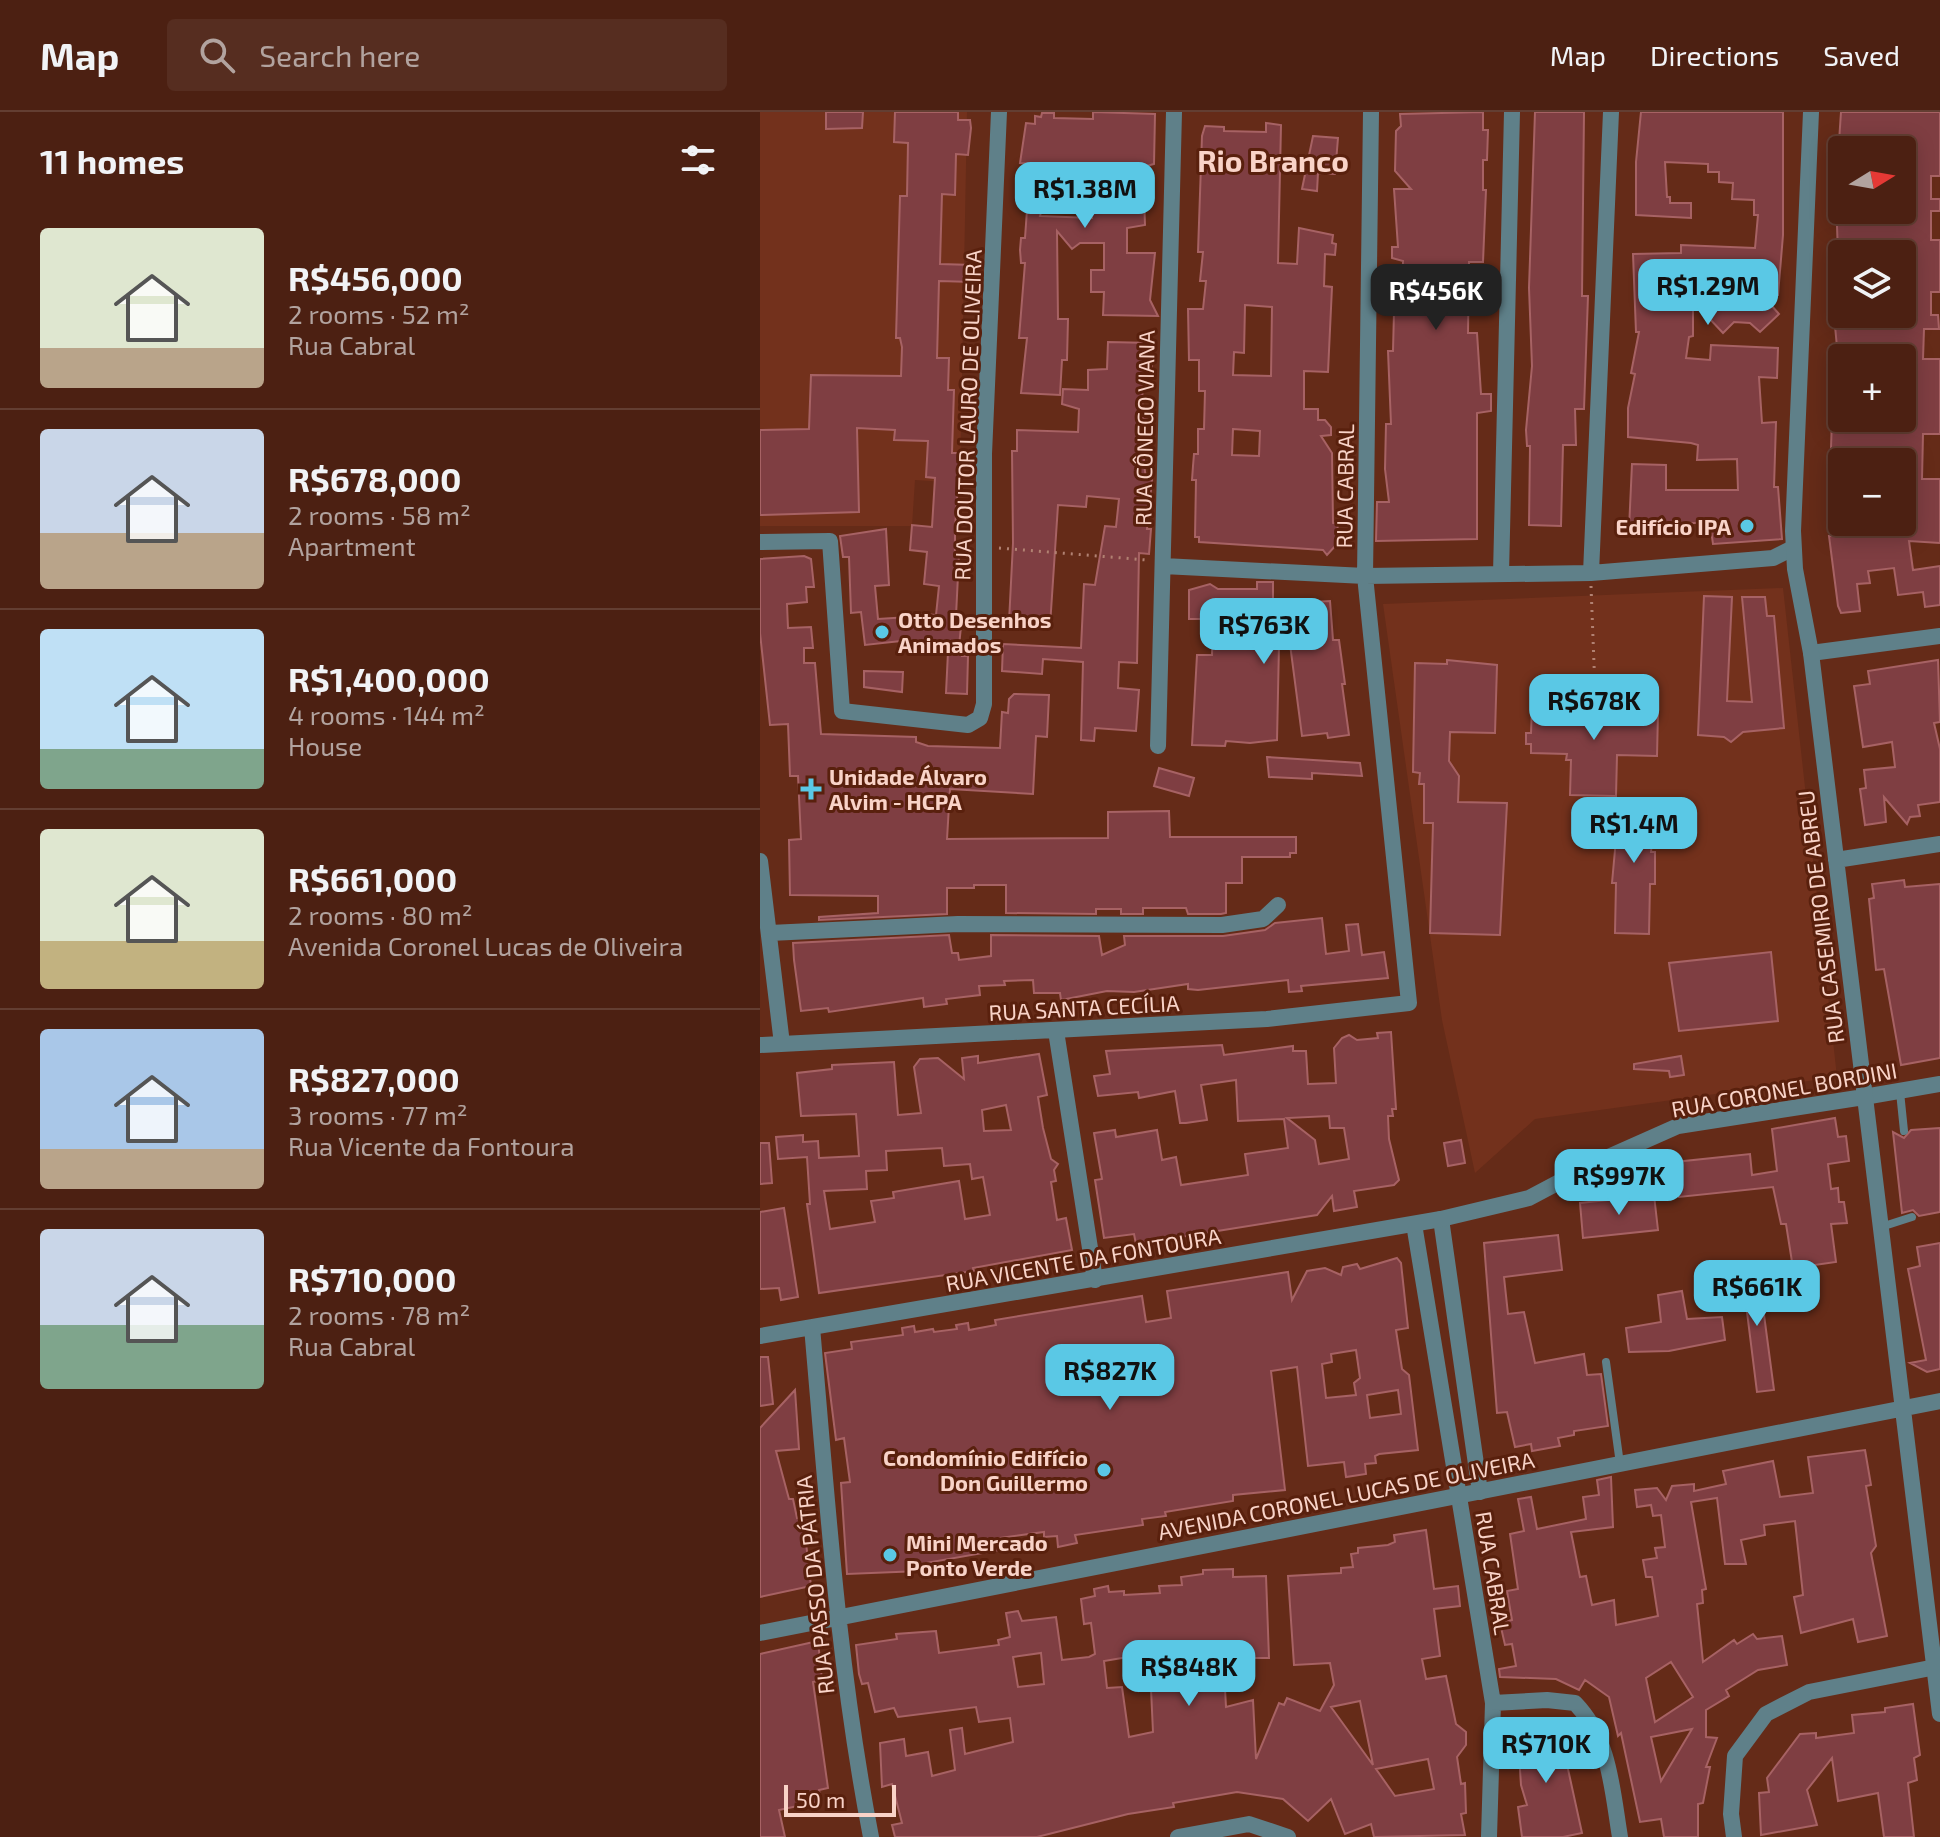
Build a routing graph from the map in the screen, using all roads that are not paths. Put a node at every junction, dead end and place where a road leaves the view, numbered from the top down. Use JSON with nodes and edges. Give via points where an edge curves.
{"nodes":[{"id":1,"x":999,"y":112,"type":"edge"},
{"id":2,"x":1174,"y":112,"type":"edge"},
{"id":3,"x":1364,"y":112,"type":"edge"},
{"id":4,"x":1371,"y":112,"type":"edge"},
{"id":5,"x":1512,"y":112,"type":"edge"},
{"id":6,"x":1611,"y":112,"type":"edge"},
{"id":7,"x":1811,"y":112,"type":"edge"},
{"id":8,"x":760,"y":542,"type":"edge"},
{"id":9,"x":1793,"y":548,"type":"junction"},
{"id":10,"x":1773,"y":558,"type":"junction"},
{"id":11,"x":1163,"y":566,"type":"junction"},
{"id":12,"x":1795,"y":569,"type":"junction"},
{"id":13,"x":1591,"y":573,"type":"junction"},
{"id":14,"x":1501,"y":574,"type":"junction"},
{"id":15,"x":1365,"y":576,"type":"junction"},
{"id":16,"x":1940,"y":636,"type":"edge"},
{"id":17,"x":1811,"y":653,"type":"junction"},
{"id":18,"x":1158,"y":746,"type":"dead end"},
{"id":19,"x":1940,"y":844,"type":"edge"},
{"id":20,"x":1836,"y":860,"type":"junction"},
{"id":21,"x":760,"y":861,"type":"edge"},
{"id":22,"x":1278,"y":905,"type":"dead end"},
{"id":23,"x":770,"y":933,"type":"junction"},
{"id":24,"x":1409,"y":1003,"type":"joint"},
{"id":25,"x":1056,"y":1031,"type":"junction"},
{"id":26,"x":782,"y":1044,"type":"junction"},
{"id":27,"x":760,"y":1045,"type":"edge"},
{"id":28,"x":1940,"y":1084,"type":"edge"},
{"id":29,"x":1900,"y":1092,"type":"junction"},
{"id":30,"x":1864,"y":1097,"type":"junction"},
{"id":31,"x":1904,"y":1131,"type":"dead end"},
{"id":32,"x":1912,"y":1217,"type":"dead end"},
{"id":33,"x":1441,"y":1219,"type":"junction"},
{"id":34,"x":1414,"y":1224,"type":"junction"},
{"id":35,"x":1880,"y":1227,"type":"junction"},
{"id":36,"x":1449,"y":1267,"type":"junction"},
{"id":37,"x":1422,"y":1272,"type":"junction"},
{"id":38,"x":1095,"y":1280,"type":"junction"},
{"id":39,"x":812,"y":1327,"type":"junction"},
{"id":40,"x":760,"y":1336,"type":"edge"},
{"id":41,"x":1606,"y":1362,"type":"dead end"},
{"id":42,"x":1940,"y":1401,"type":"edge"},
{"id":43,"x":1901,"y":1409,"type":"junction"},
{"id":44,"x":1620,"y":1464,"type":"junction"},
{"id":45,"x":1480,"y":1492,"type":"junction"},
{"id":46,"x":1458,"y":1496,"type":"junction"},
{"id":47,"x":837,"y":1618,"type":"junction"},
{"id":48,"x":760,"y":1633,"type":"edge"},
{"id":49,"x":1936,"y":1667,"type":"edge"},
{"id":50,"x":1493,"y":1703,"type":"junction"},
{"id":51,"x":1940,"y":1714,"type":"edge"},
{"id":52,"x":871,"y":1837,"type":"edge"},
{"id":53,"x":1178,"y":1837,"type":"edge"},
{"id":54,"x":1288,"y":1837,"type":"edge"},
{"id":55,"x":1489,"y":1837,"type":"edge"},
{"id":56,"x":1620,"y":1837,"type":"edge"},
{"id":57,"x":1734,"y":1837,"type":"edge"}],
"edges":[{"from":1,"to":8,"type":"street","name":"RUA DOUTOR LAURO DE OLIVEIRA","via":[[984,454],[980,718],[968,725],[842,711],[830,541]]},
{"from":2,"to":11,"type":"street","name":"RUA CÔNEGO VIANA"},
{"from":3,"to":4,"type":"street"},
{"from":4,"to":15,"type":"street","name":"RUA CABRAL"},
{"from":5,"to":14,"type":"street"},
{"from":6,"to":13,"type":"street"},
{"from":7,"to":9,"type":"street","name":"RUA CASEMIRO DE ABREU"},
{"from":9,"to":10,"type":"street"},
{"from":9,"to":12,"type":"street","name":"RUA CASEMIRO DE ABREU"},
{"from":10,"to":12,"type":"street"},
{"from":10,"to":13,"type":"street"},
{"from":11,"to":15,"type":"street"},
{"from":11,"to":18,"type":"street","name":"RUA CÔNEGO VIANA"},
{"from":12,"to":17,"type":"street","name":"RUA CASEMIRO DE ABREU"},
{"from":13,"to":14,"type":"street"},
{"from":14,"to":15,"type":"street"},
{"from":15,"to":24,"type":"street","name":"RUA CABRAL"},
{"from":16,"to":17,"type":"street"},
{"from":17,"to":20,"type":"street","name":"RUA CASEMIRO DE ABREU"},
{"from":19,"to":20,"type":"street"},
{"from":20,"to":30,"type":"street","name":"RUA CASEMIRO DE ABREU"},
{"from":21,"to":23,"type":"street"},
{"from":22,"to":23,"type":"street","via":[[1263,919],[1222,925],[958,924]]},
{"from":23,"to":26,"type":"street"},
{"from":24,"to":25,"type":"street","name":"RUA SANTA CECÍLIA","via":[[1267,1019]]},
{"from":25,"to":26,"type":"street","name":"RUA SANTA CECÍLIA"},
{"from":25,"to":38,"type":"street"},
{"from":26,"to":27,"type":"street","name":"RUA SANTA CECÍLIA"},
{"from":28,"to":29,"type":"street","name":"RUA CORONEL BORDINI"},
{"from":29,"to":30,"type":"street","name":"RUA CORONEL BORDINI"},
{"from":29,"to":31,"type":"lane"},
{"from":30,"to":33,"type":"street","name":"RUA CORONEL BORDINI","via":[[1678,1126],[1529,1198]]},
{"from":30,"to":35,"type":"street","name":"RUA CASEMIRO DE ABREU"},
{"from":32,"to":35,"type":"lane"},
{"from":33,"to":34,"type":"street","name":"RUA CORONEL BORDINI"},
{"from":33,"to":36,"type":"street","name":"RUA CABRAL"},
{"from":34,"to":37,"type":"street","name":"RUA CABRAL"},
{"from":34,"to":38,"type":"street","name":"RUA VICENTE DA FONTOURA"},
{"from":35,"to":43,"type":"street","name":"RUA CASEMIRO DE ABREU"},
{"from":36,"to":37,"type":"street"},
{"from":36,"to":45,"type":"street","name":"RUA CABRAL"},
{"from":37,"to":46,"type":"street","name":"RUA CABRAL"},
{"from":38,"to":39,"type":"street","name":"RUA VICENTE DA FONTOURA"},
{"from":39,"to":40,"type":"street","name":"RUA VICENTE DA FONTOURA"},
{"from":39,"to":47,"type":"street","name":"RUA PASSO DA PÁTRIA"},
{"from":41,"to":44,"type":"lane"},
{"from":42,"to":43,"type":"street","name":"AVENIDA CORONEL LUCAS DE OLIVEIRA"},
{"from":43,"to":44,"type":"street","name":"AVENIDA CORONEL LUCAS DE OLIVEIRA"},
{"from":43,"to":49,"type":"street","name":"RUA CASEMIRO DE ABREU"},
{"from":44,"to":45,"type":"street","name":"AVENIDA CORONEL LUCAS DE OLIVEIRA"},
{"from":45,"to":46,"type":"street","name":"AVENIDA CORONEL LUCAS DE OLIVEIRA"},
{"from":46,"to":47,"type":"street","name":"AVENIDA CORONEL LUCAS DE OLIVEIRA"},
{"from":46,"to":50,"type":"street","name":"RUA CABRAL"},
{"from":47,"to":48,"type":"street","name":"AVENIDA CORONEL LUCAS DE OLIVEIRA"},
{"from":47,"to":52,"type":"street","name":"RUA PASSO DA PÁTRIA"},
{"from":49,"to":51,"type":"street","name":"RUA CASEMIRO DE ABREU"},
{"from":49,"to":57,"type":"street","via":[[1809,1692],[1766,1714],[1735,1756]]},
{"from":50,"to":55,"type":"street","name":"RUA CABRAL"},
{"from":50,"to":56,"type":"street","via":[[1575,1703],[1585,1713],[1594,1723],[1608,1766]]},
{"from":53,"to":54,"type":"street","via":[[1249,1824]]}]}
